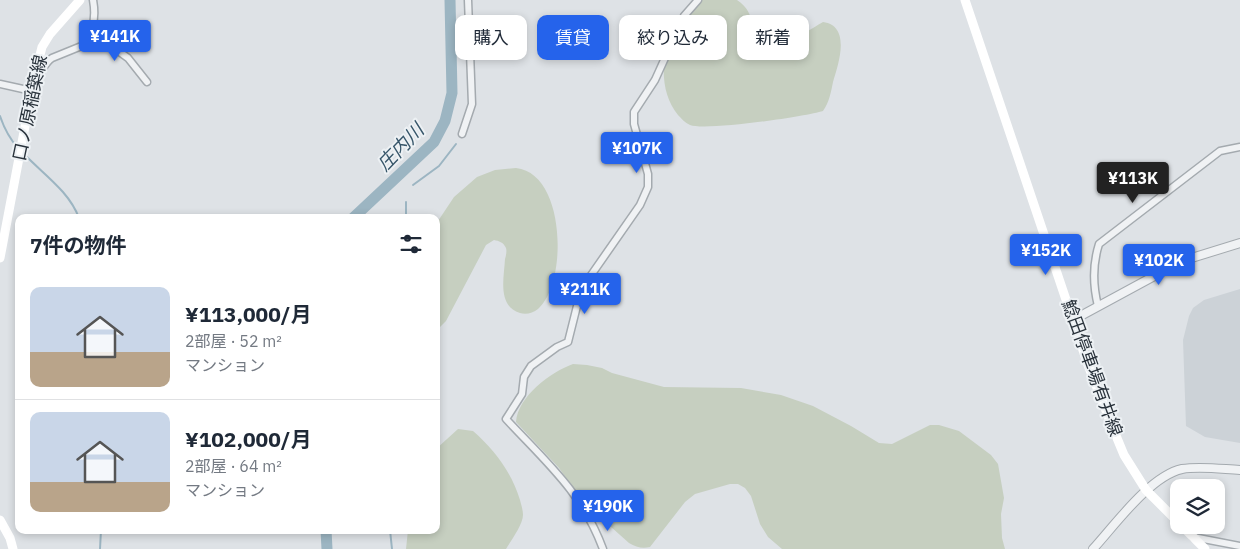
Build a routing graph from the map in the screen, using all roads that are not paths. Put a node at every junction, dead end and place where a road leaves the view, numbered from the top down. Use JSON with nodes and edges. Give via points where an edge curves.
{"nodes":[{"id":1,"x":80,"y":0,"type":"edge"},
{"id":2,"x":93,"y":0,"type":"edge"},
{"id":3,"x":468,"y":0,"type":"edge"},
{"id":4,"x":698,"y":0,"type":"edge"},
{"id":5,"x":965,"y":0,"type":"edge"},
{"id":6,"x":92,"y":32,"type":"junction"},
{"id":7,"x":34,"y":79,"type":"junction"},
{"id":8,"x":147,"y":82,"type":"dead end"},
{"id":9,"x":0,"y":84,"type":"edge"},
{"id":10,"x":32,"y":91,"type":"junction"},
{"id":11,"x":462,"y":134,"type":"dead end"},
{"id":12,"x":1240,"y":147,"type":"edge"},
{"id":13,"x":1240,"y":242,"type":"edge"},
{"id":14,"x":0,"y":258,"type":"edge"},
{"id":15,"x":1098,"y":306,"type":"junction"},
{"id":16,"x":1073,"y":320,"type":"junction"},
{"id":17,"x":1240,"y":470,"type":"edge"},
{"id":18,"x":1146,"y":490,"type":"junction"},
{"id":19,"x":1170,"y":514,"type":"edge"},
{"id":20,"x":0,"y":520,"type":"edge"},
{"id":21,"x":1192,"y":536,"type":"joint"},
{"id":22,"x":1240,"y":546,"type":"edge"},
{"id":23,"x":13,"y":549,"type":"edge"},
{"id":24,"x":603,"y":549,"type":"edge"},
{"id":25,"x":1093,"y":549,"type":"edge"},
{"id":26,"x":1204,"y":549,"type":"edge"}],
"edges":[{"from":1,"to":7,"type":"main road","name":"口ノ原稲築線","via":[[46,40]]},
{"from":2,"to":6,"type":"street"},
{"from":3,"to":11,"type":"street","via":[[472,104]]},
{"from":4,"to":24,"type":"street","via":[[684,16],[655,80],[634,112],[634,124],[648,174],[648,187],[640,205],[587,281],[568,342],[531,366],[524,377],[522,394],[506,419],[575,495]]},
{"from":5,"to":16,"type":"main road","name":"鯰田停車場有井線"},
{"from":6,"to":7,"type":"street","via":[[84,45],[48,61]]},
{"from":6,"to":8,"type":"street","via":[[128,58]]},
{"from":7,"to":10,"type":"main road","name":"口ノ原稲築線"},
{"from":9,"to":10,"type":"street"},
{"from":10,"to":14,"type":"main road","name":"口ノ原稲築線"},
{"from":12,"to":15,"type":"street","via":[[1220,151],[1099,244],[1094,258]]},
{"from":13,"to":15,"type":"street","via":[[1182,261]]},
{"from":15,"to":16,"type":"street"},
{"from":16,"to":18,"type":"main road","name":"鯰田停車場有井線","via":[[1124,455]]},
{"from":17,"to":18,"type":"street","via":[[1182,470]]},
{"from":18,"to":19,"type":"main road","name":"鯰田停車場有井線"},
{"from":18,"to":25,"type":"street"},
{"from":20,"to":23,"type":"main road"},
{"from":21,"to":22,"type":"street"},
{"from":21,"to":26,"type":"main road","name":"鯰田停車場有井線"}]}
